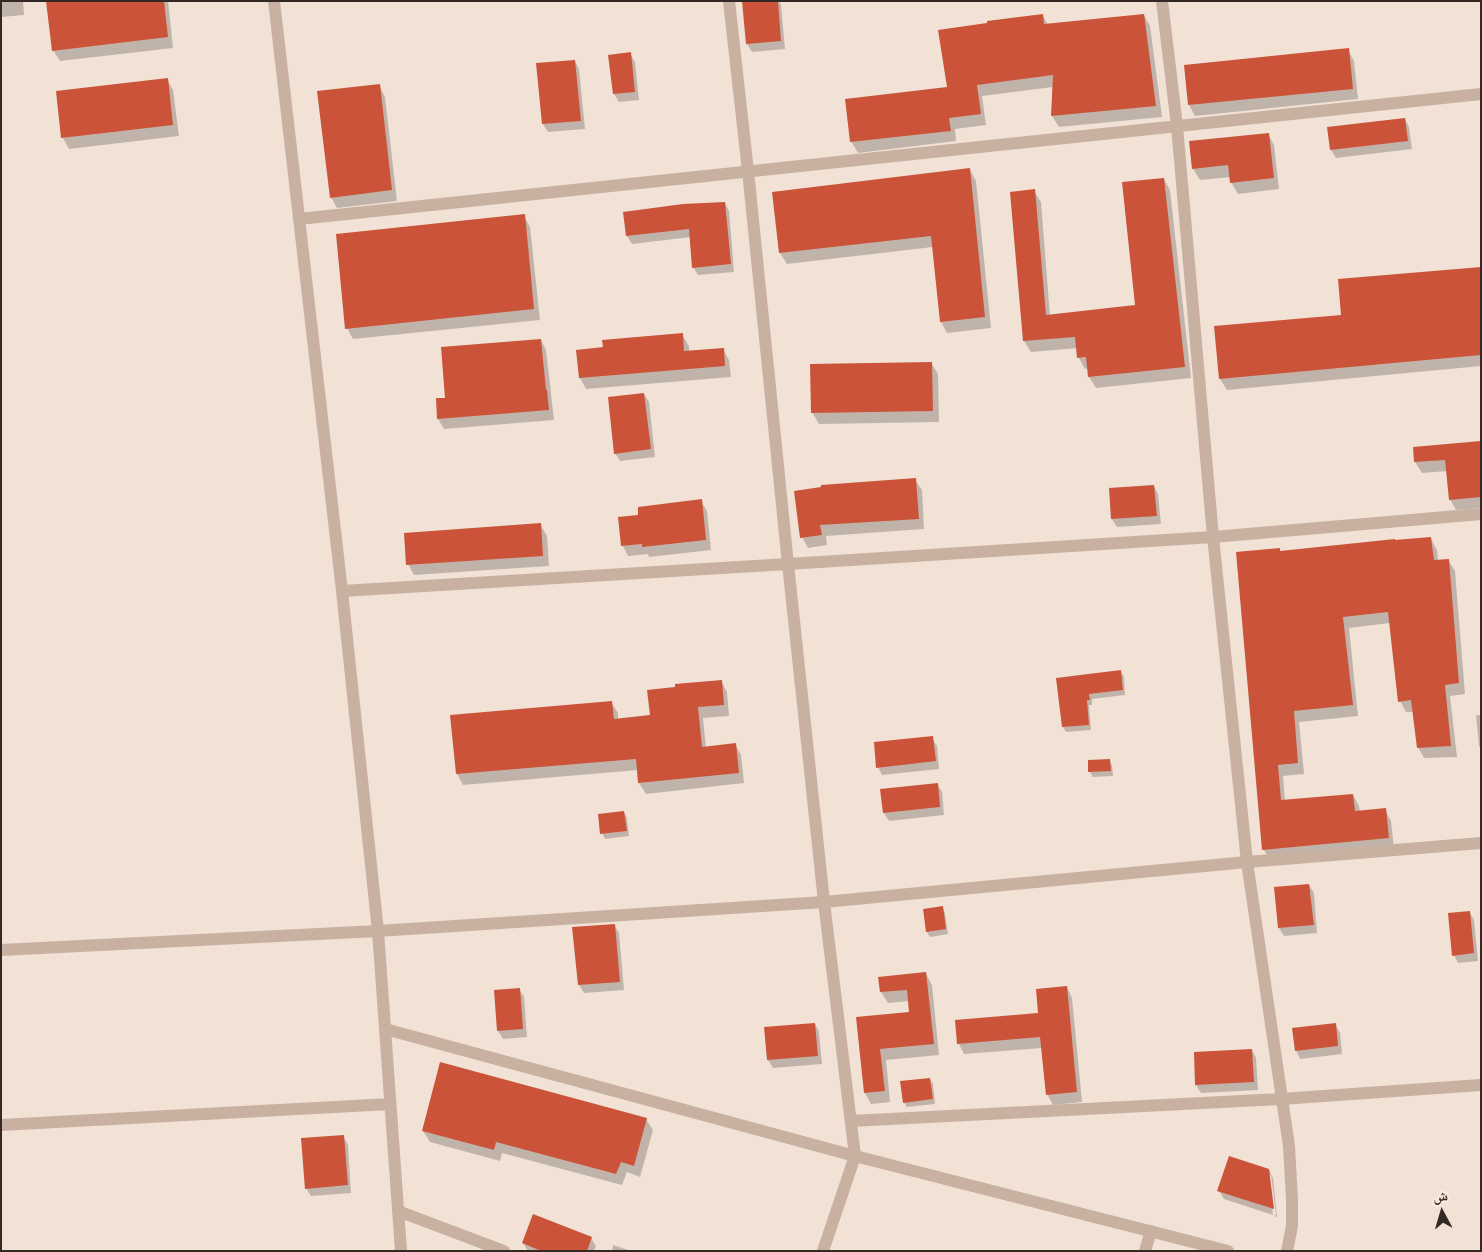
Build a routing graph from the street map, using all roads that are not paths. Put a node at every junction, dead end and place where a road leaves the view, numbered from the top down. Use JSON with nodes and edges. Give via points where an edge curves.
{"nodes":[{"id":1,"x":274,"y":1,"type":"edge"},
{"id":2,"x":729,"y":1,"type":"edge"},
{"id":3,"x":1162,"y":1,"type":"edge"},
{"id":4,"x":1481,"y":94,"type":"edge"},
{"id":5,"x":1177,"y":126,"type":"junction"},
{"id":6,"x":748,"y":171,"type":"junction"},
{"id":7,"x":299,"y":219,"type":"junction"},
{"id":8,"x":1481,"y":514,"type":"edge"},
{"id":9,"x":1214,"y":537,"type":"junction"},
{"id":10,"x":788,"y":564,"type":"junction"},
{"id":11,"x":342,"y":591,"type":"junction"},
{"id":12,"x":1481,"y":843,"type":"edge"},
{"id":13,"x":1247,"y":862,"type":"junction"},
{"id":14,"x":824,"y":902,"type":"junction"},
{"id":15,"x":378,"y":931,"type":"junction"},
{"id":16,"x":1,"y":950,"type":"edge"},
{"id":17,"x":385,"y":1029,"type":"junction"},
{"id":18,"x":1481,"y":1085,"type":"edge"},
{"id":19,"x":1281,"y":1099,"type":"junction"},
{"id":20,"x":390,"y":1104,"type":"junction"},
{"id":21,"x":851,"y":1121,"type":"junction"},
{"id":22,"x":1,"y":1125,"type":"edge"},
{"id":23,"x":855,"y":1156,"type":"junction"},
{"id":24,"x":398,"y":1212,"type":"junction"},
{"id":25,"x":1151,"y":1231,"type":"junction"},
{"id":26,"x":401,"y":1251,"type":"edge"},
{"id":27,"x":504,"y":1251,"type":"edge"},
{"id":28,"x":823,"y":1251,"type":"edge"},
{"id":29,"x":1145,"y":1251,"type":"edge"},
{"id":30,"x":1228,"y":1251,"type":"edge"},
{"id":31,"x":1287,"y":1251,"type":"edge"}],
"edges":[{"from":1,"to":7,"type":"street"},
{"from":2,"to":6,"type":"street"},
{"from":3,"to":5,"type":"street"},
{"from":4,"to":5,"type":"street"},
{"from":5,"to":6,"type":"street"},
{"from":5,"to":9,"type":"street"},
{"from":6,"to":7,"type":"street"},
{"from":6,"to":10,"type":"street"},
{"from":7,"to":11,"type":"street"},
{"from":8,"to":9,"type":"street"},
{"from":9,"to":10,"type":"street"},
{"from":9,"to":13,"type":"street"},
{"from":10,"to":11,"type":"street"},
{"from":10,"to":14,"type":"street"},
{"from":11,"to":15,"type":"street"},
{"from":12,"to":13,"type":"street"},
{"from":13,"to":14,"type":"street"},
{"from":13,"to":19,"type":"street"},
{"from":14,"to":15,"type":"street"},
{"from":14,"to":21,"type":"street"},
{"from":15,"to":16,"type":"street"},
{"from":15,"to":17,"type":"street"},
{"from":17,"to":20,"type":"street"},
{"from":17,"to":23,"type":"street"},
{"from":18,"to":19,"type":"street"},
{"from":19,"to":21,"type":"street"},
{"from":19,"to":31,"type":"street","via":[[1292,1200],[1292,1226]]},
{"from":20,"to":22,"type":"street"},
{"from":20,"to":24,"type":"street"},
{"from":21,"to":23,"type":"street"},
{"from":23,"to":25,"type":"street"},
{"from":23,"to":28,"type":"street"},
{"from":24,"to":26,"type":"street"},
{"from":24,"to":27,"type":"street"},
{"from":25,"to":29,"type":"street"},
{"from":25,"to":30,"type":"street"}]}
